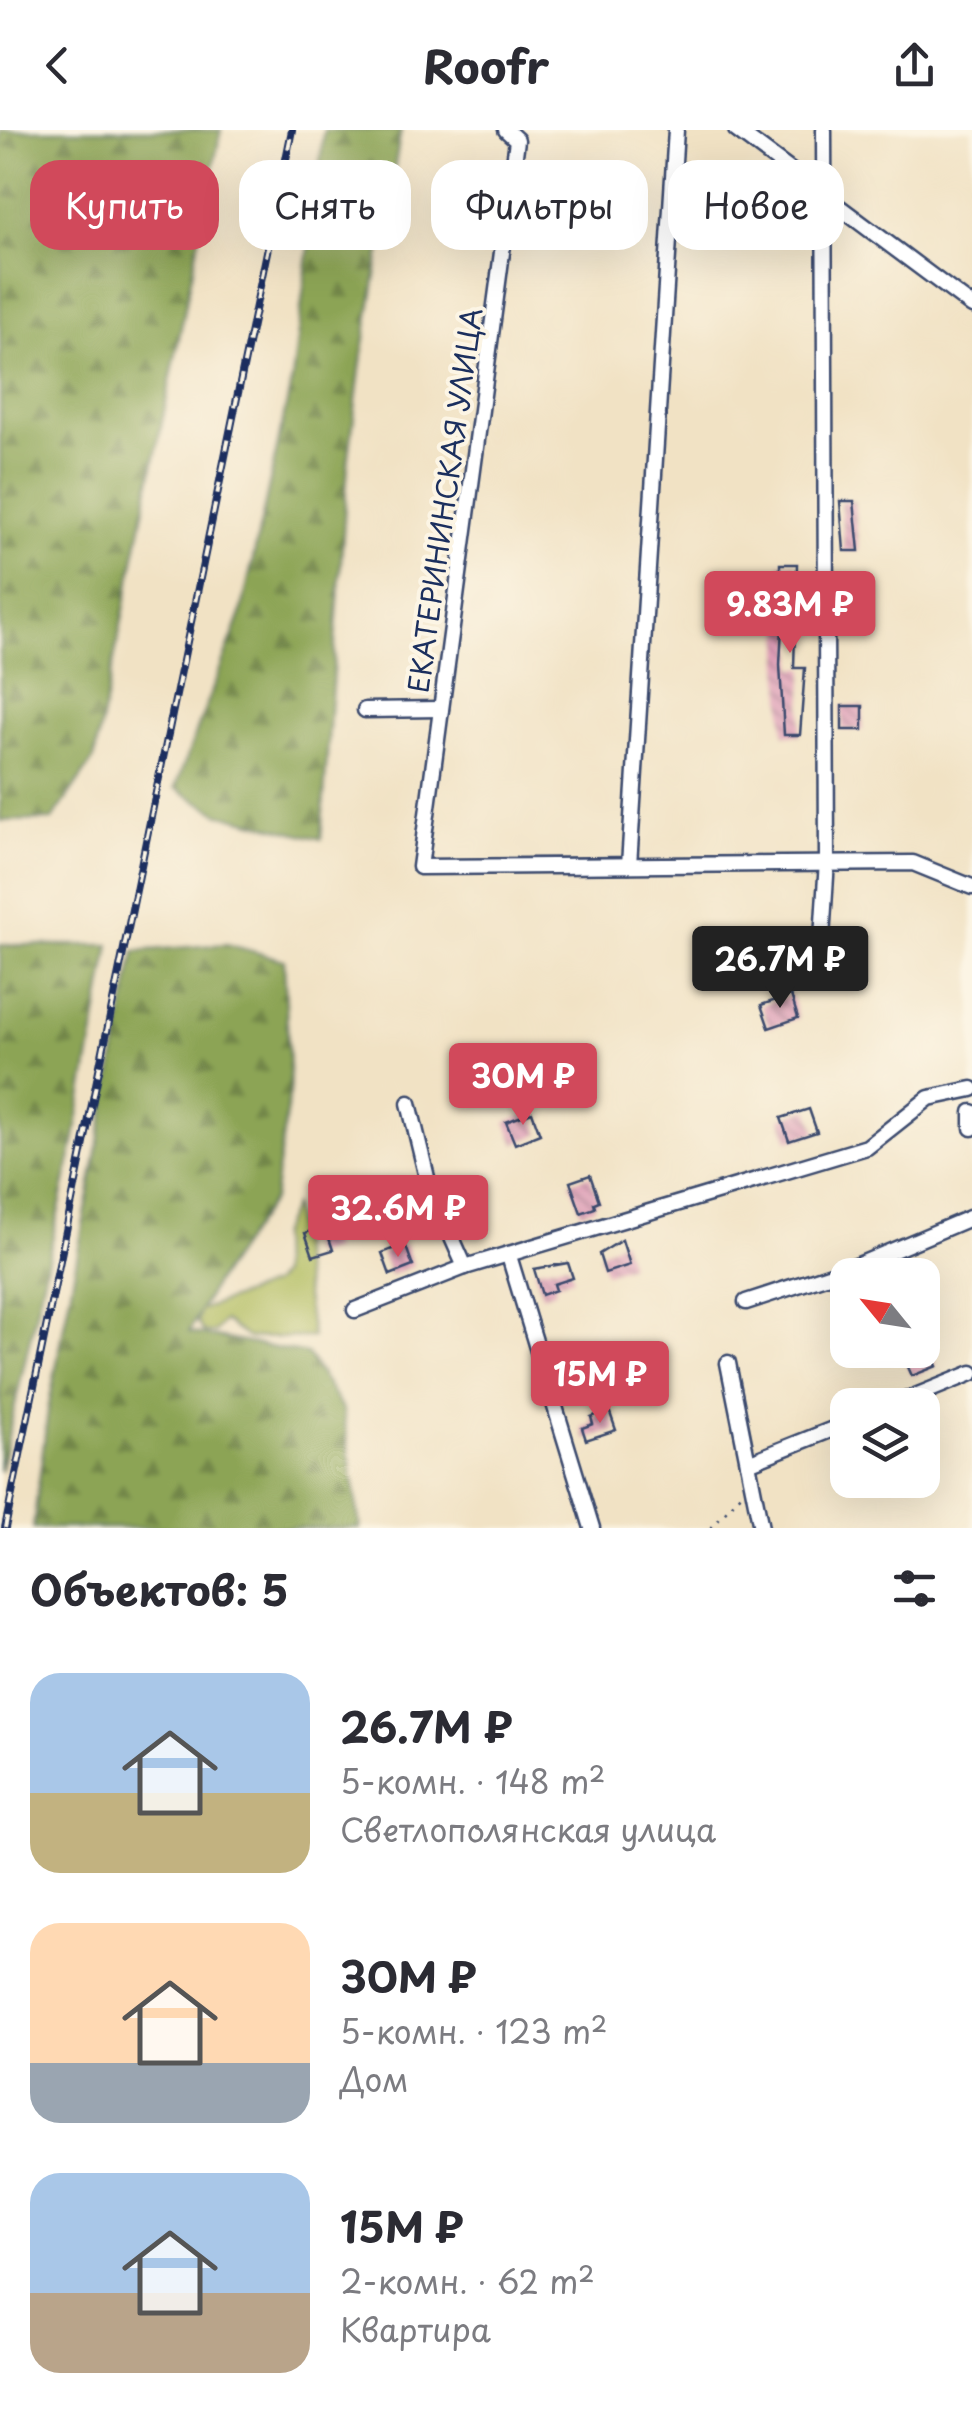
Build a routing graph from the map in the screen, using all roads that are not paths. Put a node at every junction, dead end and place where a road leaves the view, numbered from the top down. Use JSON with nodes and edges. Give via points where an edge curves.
{"nodes":[{"id":1,"x":676,"y":130,"type":"edge"},
{"id":2,"x":736,"y":130,"type":"edge"},
{"id":3,"x":824,"y":130,"type":"edge"},
{"id":4,"x":512,"y":135,"type":"edge"},
{"id":5,"x":776,"y":160,"type":"edge"},
{"id":6,"x":823,"y":160,"type":"edge"},
{"id":7,"x":844,"y":211,"type":"edge"},
{"id":8,"x":822,"y":250,"type":"edge"},
{"id":9,"x":972,"y":306,"type":"edge"},
{"id":10,"x":441,"y":709,"type":"junction"},
{"id":11,"x":366,"y":710,"type":"dead end"},
{"id":12,"x":827,"y":862,"type":"junction"},
{"id":13,"x":628,"y":865,"type":"junction"},
{"id":14,"x":972,"y":887,"type":"edge"},
{"id":15,"x":820,"y":968,"type":"dead end"},
{"id":16,"x":972,"y":1089,"type":"edge"},
{"id":17,"x":409,"y":1103,"type":"dead end"},
{"id":18,"x":972,"y":1112,"type":"edge"},
{"id":19,"x":971,"y":1127,"type":"edge"},
{"id":20,"x":972,"y":1217,"type":"edge"},
{"id":21,"x":509,"y":1256,"type":"junction"},
{"id":22,"x":465,"y":1267,"type":"junction"},
{"id":23,"x":746,"y":1302,"type":"dead end"},
{"id":24,"x":356,"y":1310,"type":"dead end"},
{"id":25,"x":728,"y":1363,"type":"dead end"},
{"id":26,"x":972,"y":1373,"type":"edge"},
{"id":27,"x":935,"y":1388,"type":"edge"},
{"id":28,"x":830,"y":1430,"type":"edge"},
{"id":29,"x":748,"y":1463,"type":"junction"},
{"id":30,"x":592,"y":1528,"type":"edge"},
{"id":31,"x":761,"y":1528,"type":"edge"}],
"edges":[{"from":1,"to":13,"type":"street"},
{"from":2,"to":5,"type":"street"},
{"from":3,"to":6,"type":"street"},
{"from":4,"to":10,"type":"street","name":"ЕКАТЕРИНИНСКАЯ УЛИЦА"},
{"from":7,"to":9,"type":"street"},
{"from":8,"to":12,"type":"street"},
{"from":10,"to":11,"type":"street"},
{"from":10,"to":13,"type":"street","name":"ЕКАТЕРИНИНСКАЯ УЛИЦА","via":[[420,867]]},
{"from":12,"to":13,"type":"street"},
{"from":12,"to":14,"type":"street","via":[[913,863]]},
{"from":12,"to":15,"type":"street"},
{"from":16,"to":21,"type":"street","via":[[929,1098],[866,1147]]},
{"from":17,"to":22,"type":"street","via":[[429,1186]]},
{"from":18,"to":19,"type":"street"},
{"from":20,"to":23,"type":"street","via":[[856,1266]]},
{"from":21,"to":22,"type":"street"},
{"from":21,"to":30,"type":"street"},
{"from":22,"to":24,"type":"street"},
{"from":25,"to":29,"type":"street"},
{"from":26,"to":27,"type":"street"},
{"from":28,"to":29,"type":"street"},
{"from":29,"to":31,"type":"street"}]}
